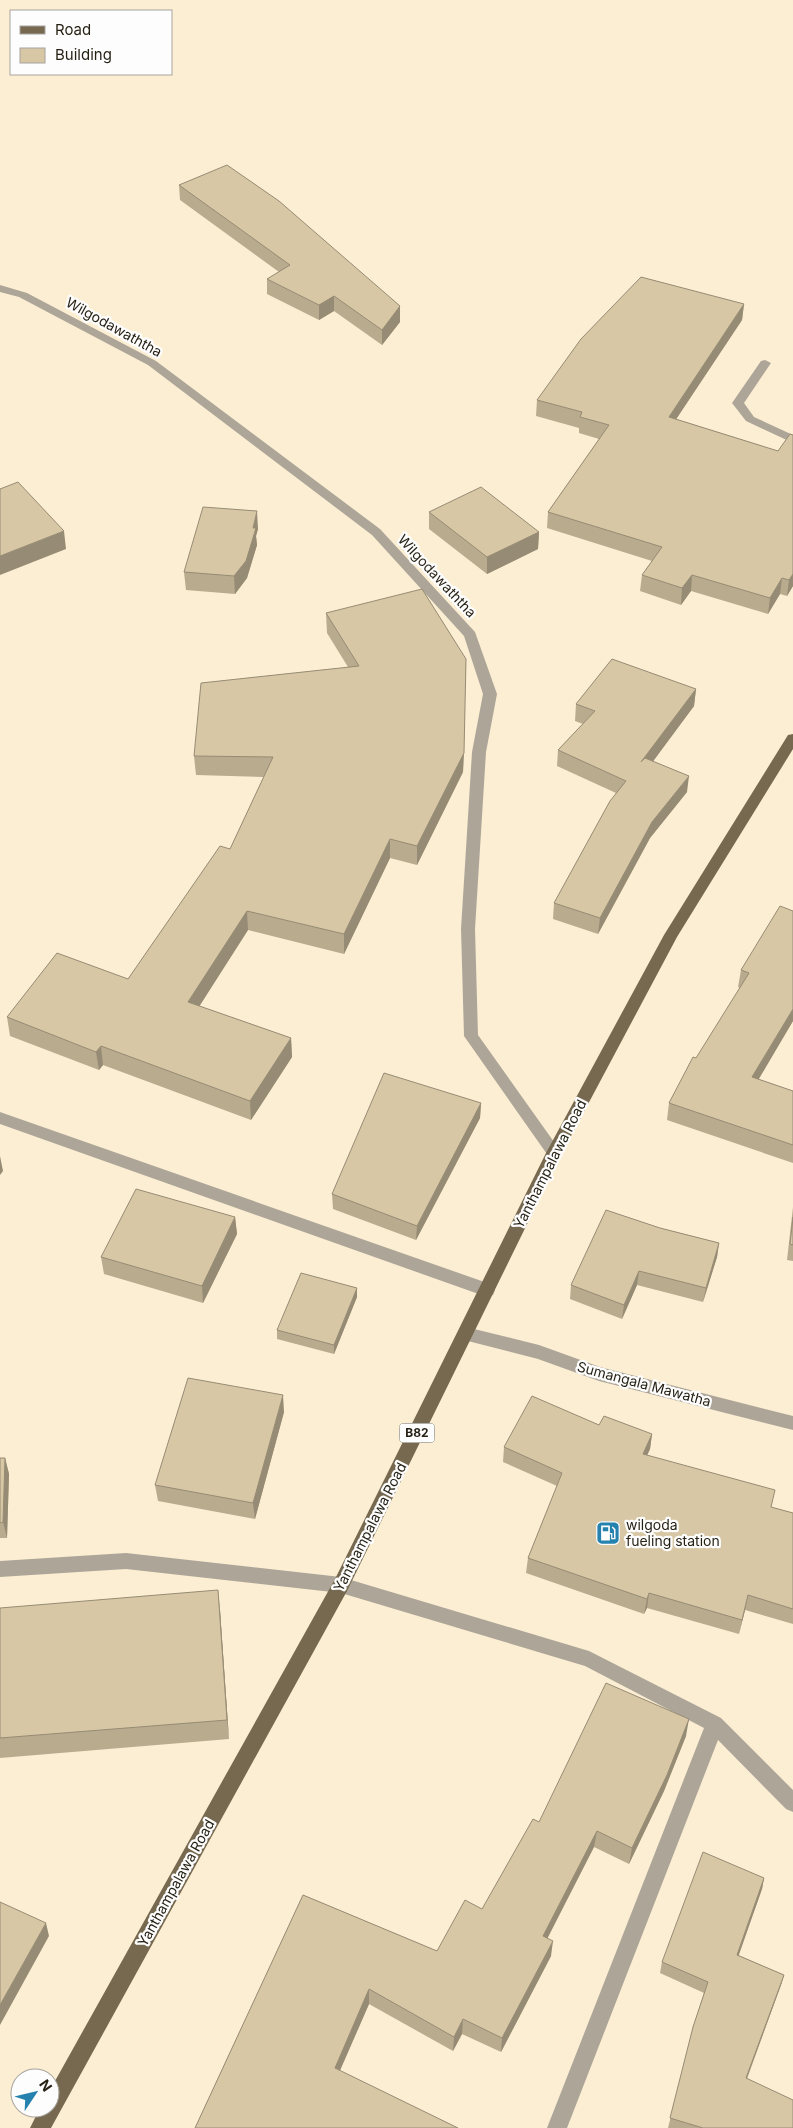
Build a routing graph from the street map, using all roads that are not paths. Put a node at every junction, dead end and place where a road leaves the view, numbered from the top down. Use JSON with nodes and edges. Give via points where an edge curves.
{"nodes":[{"id":1,"x":0,"y":288,"type":"edge"},
{"id":2,"x":765,"y":363,"type":"dead end"},
{"id":3,"x":793,"y":440,"type":"edge"},
{"id":4,"x":793,"y":740,"type":"edge"},
{"id":5,"x":0,"y":1118,"type":"edge"},
{"id":6,"x":554,"y":1153,"type":"junction"},
{"id":7,"x":487,"y":1290,"type":"junction"},
{"id":8,"x":466,"y":1334,"type":"junction"},
{"id":9,"x":793,"y":1423,"type":"edge"},
{"id":10,"x":0,"y":1568,"type":"edge"},
{"id":11,"x":342,"y":1585,"type":"junction"},
{"id":12,"x":715,"y":1724,"type":"junction"},
{"id":13,"x":793,"y":1802,"type":"edge"},
{"id":14,"x":40,"y":2128,"type":"edge"},
{"id":15,"x":557,"y":2128,"type":"edge"}],
"edges":[{"from":1,"to":6,"type":"street","name":"Wilgodawaththa","via":[[23,295],[152,363],[376,532],[470,634],[490,694],[479,752],[468,929],[471,1036]]},
{"from":2,"to":3,"type":"street","via":[[738,403],[750,419]]},
{"from":4,"to":6,"type":"main road","name":"Yanthampalawa Road","number":"B82","via":[[670,935]]},
{"from":5,"to":7,"type":"street"},
{"from":6,"to":7,"type":"main road","name":"Yanthampalawa Road","number":"B82"},
{"from":7,"to":8,"type":"main road","name":"Yanthampalawa Road","number":"B82"},
{"from":8,"to":9,"type":"street","name":"Sumangala Mawatha","via":[[539,1352],[599,1374]]},
{"from":8,"to":11,"type":"main road","name":"Yanthampalawa Road","number":"B82"},
{"from":10,"to":11,"type":"street","via":[[126,1561]]},
{"from":11,"to":12,"type":"street","via":[[589,1659]]},
{"from":11,"to":14,"type":"main road","name":"Yanthampalawa Road","number":"B82"},
{"from":12,"to":13,"type":"street"},
{"from":12,"to":15,"type":"street"}]}
